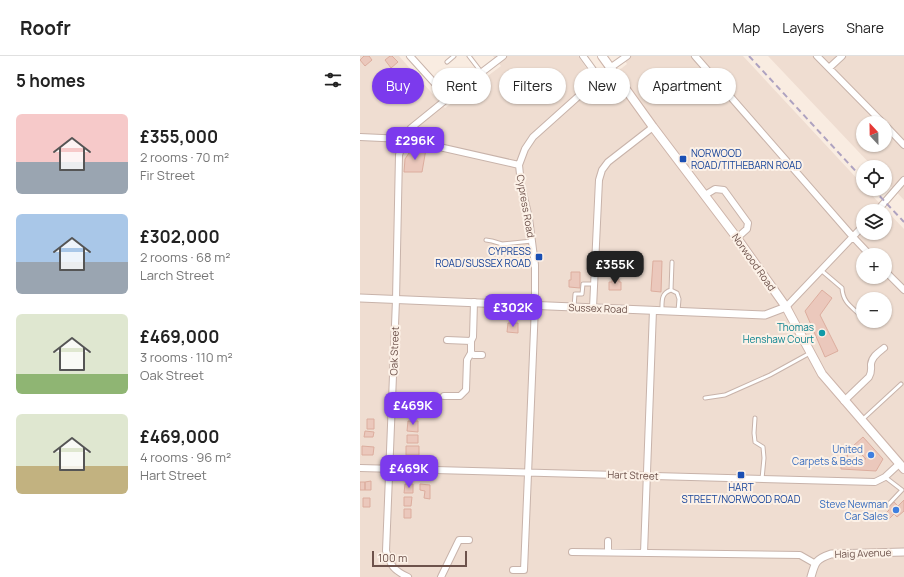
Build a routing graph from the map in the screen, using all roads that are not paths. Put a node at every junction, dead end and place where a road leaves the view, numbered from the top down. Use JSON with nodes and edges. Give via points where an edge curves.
{"nodes":[{"id":1,"x":410,"y":56,"type":"edge"},
{"id":2,"x":454,"y":56,"type":"edge"},
{"id":3,"x":469,"y":56,"type":"edge"},
{"id":4,"x":503,"y":56,"type":"edge"},
{"id":5,"x":583,"y":56,"type":"edge"},
{"id":6,"x":602,"y":56,"type":"edge"},
{"id":7,"x":626,"y":56,"type":"edge"},
{"id":8,"x":695,"y":56,"type":"edge"},
{"id":9,"x":817,"y":56,"type":"edge"},
{"id":10,"x":842,"y":56,"type":"edge"},
{"id":11,"x":619,"y":58,"type":"edge"},
{"id":12,"x":447,"y":62,"type":"dead end"},
{"id":13,"x":478,"y":68,"type":"edge"},
{"id":14,"x":488,"y":68,"type":"edge"},
{"id":15,"x":592,"y":68,"type":"edge"},
{"id":16,"x":610,"y":68,"type":"joint"},
{"id":17,"x":829,"y":68,"type":"junction"},
{"id":18,"x":432,"y":80,"type":"edge"},
{"id":19,"x":630,"y":96,"type":"edge"},
{"id":20,"x":574,"y":101,"type":"edge"},
{"id":21,"x":441,"y":104,"type":"edge"},
{"id":22,"x":876,"y":116,"type":"edge"},
{"id":23,"x":653,"y":128,"type":"junction"},
{"id":24,"x":892,"y":132,"type":"edge"},
{"id":25,"x":360,"y":137,"type":"edge"},
{"id":26,"x":404,"y":139,"type":"junction"},
{"id":27,"x":904,"y":145,"type":"edge"},
{"id":28,"x":520,"y":165,"type":"junction"},
{"id":29,"x":904,"y":180,"type":"edge"},
{"id":30,"x":705,"y":195,"type":"junction"},
{"id":31,"x":883,"y":204,"type":"edge"},
{"id":32,"x":856,"y":233,"type":"edge"},
{"id":33,"x":852,"y":237,"type":"junction"},
{"id":34,"x":737,"y":238,"type":"junction"},
{"id":35,"x":486,"y":240,"type":"dead end"},
{"id":36,"x":532,"y":241,"type":"junction"},
{"id":37,"x":863,"y":248,"type":"edge"},
{"id":38,"x":672,"y":262,"type":"dead end"},
{"id":39,"x":822,"y":271,"type":"junction"},
{"id":40,"x":892,"y":278,"type":"edge"},
{"id":41,"x":594,"y":284,"type":"junction"},
{"id":42,"x":671,"y":290,"type":"junction"},
{"id":43,"x":904,"y":290,"type":"edge"},
{"id":44,"x":360,"y":298,"type":"edge"},
{"id":45,"x":396,"y":300,"type":"junction"},
{"id":46,"x":474,"y":302,"type":"junction"},
{"id":47,"x":535,"y":306,"type":"junction"},
{"id":48,"x":574,"y":307,"type":"junction"},
{"id":49,"x":786,"y":307,"type":"junction"},
{"id":50,"x":593,"y":308,"type":"junction"},
{"id":51,"x":654,"y":310,"type":"junction"},
{"id":52,"x":662,"y":310,"type":"junction"},
{"id":53,"x":678,"y":311,"type":"junction"},
{"id":54,"x":856,"y":311,"type":"edge"},
{"id":55,"x":447,"y":340,"type":"dead end"},
{"id":56,"x":471,"y":341,"type":"junction"},
{"id":57,"x":884,"y":348,"type":"dead end"},
{"id":58,"x":471,"y":353,"type":"junction"},
{"id":59,"x":810,"y":353,"type":"junction"},
{"id":60,"x":482,"y":355,"type":"dead end"},
{"id":61,"x":902,"y":384,"type":"dead end"},
{"id":62,"x":444,"y":396,"type":"dead end"},
{"id":63,"x":705,"y":398,"type":"dead end"},
{"id":64,"x":844,"y":400,"type":"junction"},
{"id":65,"x":755,"y":418,"type":"dead end"},
{"id":66,"x":862,"y":421,"type":"junction"},
{"id":67,"x":901,"y":467,"type":"edge"},
{"id":68,"x":360,"y":468,"type":"edge"},
{"id":69,"x":389,"y":468,"type":"junction"},
{"id":70,"x":528,"y":472,"type":"junction"},
{"id":71,"x":648,"y":476,"type":"junction"},
{"id":72,"x":886,"y":477,"type":"junction"},
{"id":73,"x":762,"y":479,"type":"junction"},
{"id":74,"x":903,"y":491,"type":"edge"},
{"id":75,"x":886,"y":507,"type":"dead end"},
{"id":76,"x":469,"y":540,"type":"dead end"},
{"id":77,"x":608,"y":541,"type":"dead end"},
{"id":78,"x":572,"y":552,"type":"dead end"},
{"id":79,"x":608,"y":552,"type":"junction"},
{"id":80,"x":904,"y":552,"type":"edge"},
{"id":81,"x":644,"y":553,"type":"junction"},
{"id":82,"x":814,"y":563,"type":"junction"},
{"id":83,"x":513,"y":570,"type":"dead end"},
{"id":84,"x":408,"y":577,"type":"edge"},
{"id":85,"x":441,"y":577,"type":"edge"},
{"id":86,"x":811,"y":577,"type":"edge"}],
"edges":[{"from":1,"to":18,"type":"street"},
{"from":2,"to":12,"type":"lane"},
{"from":3,"to":13,"type":"lane"},
{"from":4,"to":14,"type":"street"},
{"from":5,"to":15,"type":"street"},
{"from":6,"to":16,"type":"main road","name":"Norwood Road"},
{"from":7,"to":11,"type":"street","name":"Cypress Road"},
{"from":8,"to":33,"type":"street"},
{"from":9,"to":17,"type":"street"},
{"from":10,"to":17,"type":"street"},
{"from":11,"to":16,"type":"street","name":"Cypress Road"},
{"from":17,"to":22,"type":"street"},
{"from":19,"to":23,"type":"main road","name":"Norwood Road"},
{"from":20,"to":28,"type":"street","name":"Cypress Road","via":[[533,138],[525,149]]},
{"from":21,"to":26,"type":"street","via":[[411,128]]},
{"from":23,"to":30,"type":"main road","name":"Norwood Road"},
{"from":23,"to":41,"type":"street","via":[[608,162],[602,170],[599,180]]},
{"from":24,"to":27,"type":"street"},
{"from":25,"to":26,"type":"street"},
{"from":26,"to":28,"type":"street"},
{"from":26,"to":45,"type":"street","name":"Oak Street","via":[[399,155]]},
{"from":28,"to":36,"type":"street","name":"Cypress Road"},
{"from":29,"to":31,"type":"street"},
{"from":30,"to":34,"type":"main road","name":"Norwood Road"},
{"from":30,"to":34,"type":"street","via":[[715,189],[724,190],[748,223],[747,229]]},
{"from":32,"to":33,"type":"street"},
{"from":33,"to":37,"type":"street"},
{"from":33,"to":39,"type":"street"},
{"from":34,"to":49,"type":"main road","name":"Norwood Road"},
{"from":35,"to":36,"type":"lane","via":[[502,244]]},
{"from":36,"to":47,"type":"street","name":"Cypress Road"},
{"from":38,"to":42,"type":"lane"},
{"from":39,"to":49,"type":"street"},
{"from":39,"to":54,"type":"lane","via":[[842,288],[842,297]]},
{"from":40,"to":43,"type":"street"},
{"from":41,"to":48,"type":"lane","via":[[583,284],[582,294],[575,294]]},
{"from":41,"to":50,"type":"street"},
{"from":42,"to":52,"type":"lane","via":[[663,296]]},
{"from":42,"to":53,"type":"lane","via":[[677,293]]},
{"from":44,"to":45,"type":"street","name":"Sussex Road"},
{"from":45,"to":46,"type":"street","name":"Sussex Road"},
{"from":45,"to":69,"type":"street","name":"Oak Street"},
{"from":46,"to":47,"type":"street","name":"Sussex Road"},
{"from":46,"to":56,"type":"street"},
{"from":47,"to":48,"type":"street","name":"Sussex Road"},
{"from":47,"to":70,"type":"street","name":"Cypress Road"},
{"from":48,"to":50,"type":"street","name":"Sussex Road"},
{"from":49,"to":53,"type":"street","name":"Sussex Road","via":[[765,315]]},
{"from":49,"to":59,"type":"main road","name":"Norwood Road"},
{"from":50,"to":51,"type":"street","name":"Sussex Road"},
{"from":51,"to":52,"type":"street","name":"Sussex Road"},
{"from":51,"to":71,"type":"street"},
{"from":52,"to":53,"type":"street","name":"Sussex Road"},
{"from":55,"to":56,"type":"street"},
{"from":56,"to":58,"type":"street"},
{"from":57,"to":64,"type":"street","via":[[872,358],[872,372],[869,377]]},
{"from":58,"to":60,"type":"street"},
{"from":58,"to":62,"type":"street","via":[[467,360],[466,390],[460,396]]},
{"from":59,"to":63,"type":"lane","via":[[770,375],[725,395]]},
{"from":59,"to":64,"type":"main road","name":"Norwood Road","via":[[822,374]]},
{"from":61,"to":66,"type":"lane"},
{"from":64,"to":66,"type":"main road","name":"Norwood Road"},
{"from":65,"to":73,"type":"lane","via":[[755,442],[763,447]]},
{"from":66,"to":67,"type":"main road","name":"Norwood Road"},
{"from":67,"to":72,"type":"street"},
{"from":68,"to":69,"type":"street","name":"Hart Street"},
{"from":69,"to":70,"type":"street","name":"Hart Street"},
{"from":69,"to":84,"type":"street","name":"Oak Street","via":[[386,551],[390,565]]},
{"from":70,"to":71,"type":"street","name":"Hart Street"},
{"from":70,"to":83,"type":"street","name":"Cypress Road","via":[[524,570]]},
{"from":71,"to":73,"type":"street","name":"Hart Street"},
{"from":71,"to":81,"type":"street"},
{"from":72,"to":73,"type":"street","name":"Hart Street","via":[[875,482]]},
{"from":72,"to":74,"type":"lane"},
{"from":74,"to":75,"type":"lane"},
{"from":76,"to":85,"type":"street","via":[[458,540]]},
{"from":77,"to":79,"type":"street"},
{"from":78,"to":79,"type":"street"},
{"from":79,"to":81,"type":"street"},
{"from":80,"to":82,"type":"street","name":"Haig Avenue","via":[[831,554]]},
{"from":81,"to":82,"type":"street","via":[[800,555]]},
{"from":82,"to":86,"type":"street"}]}
